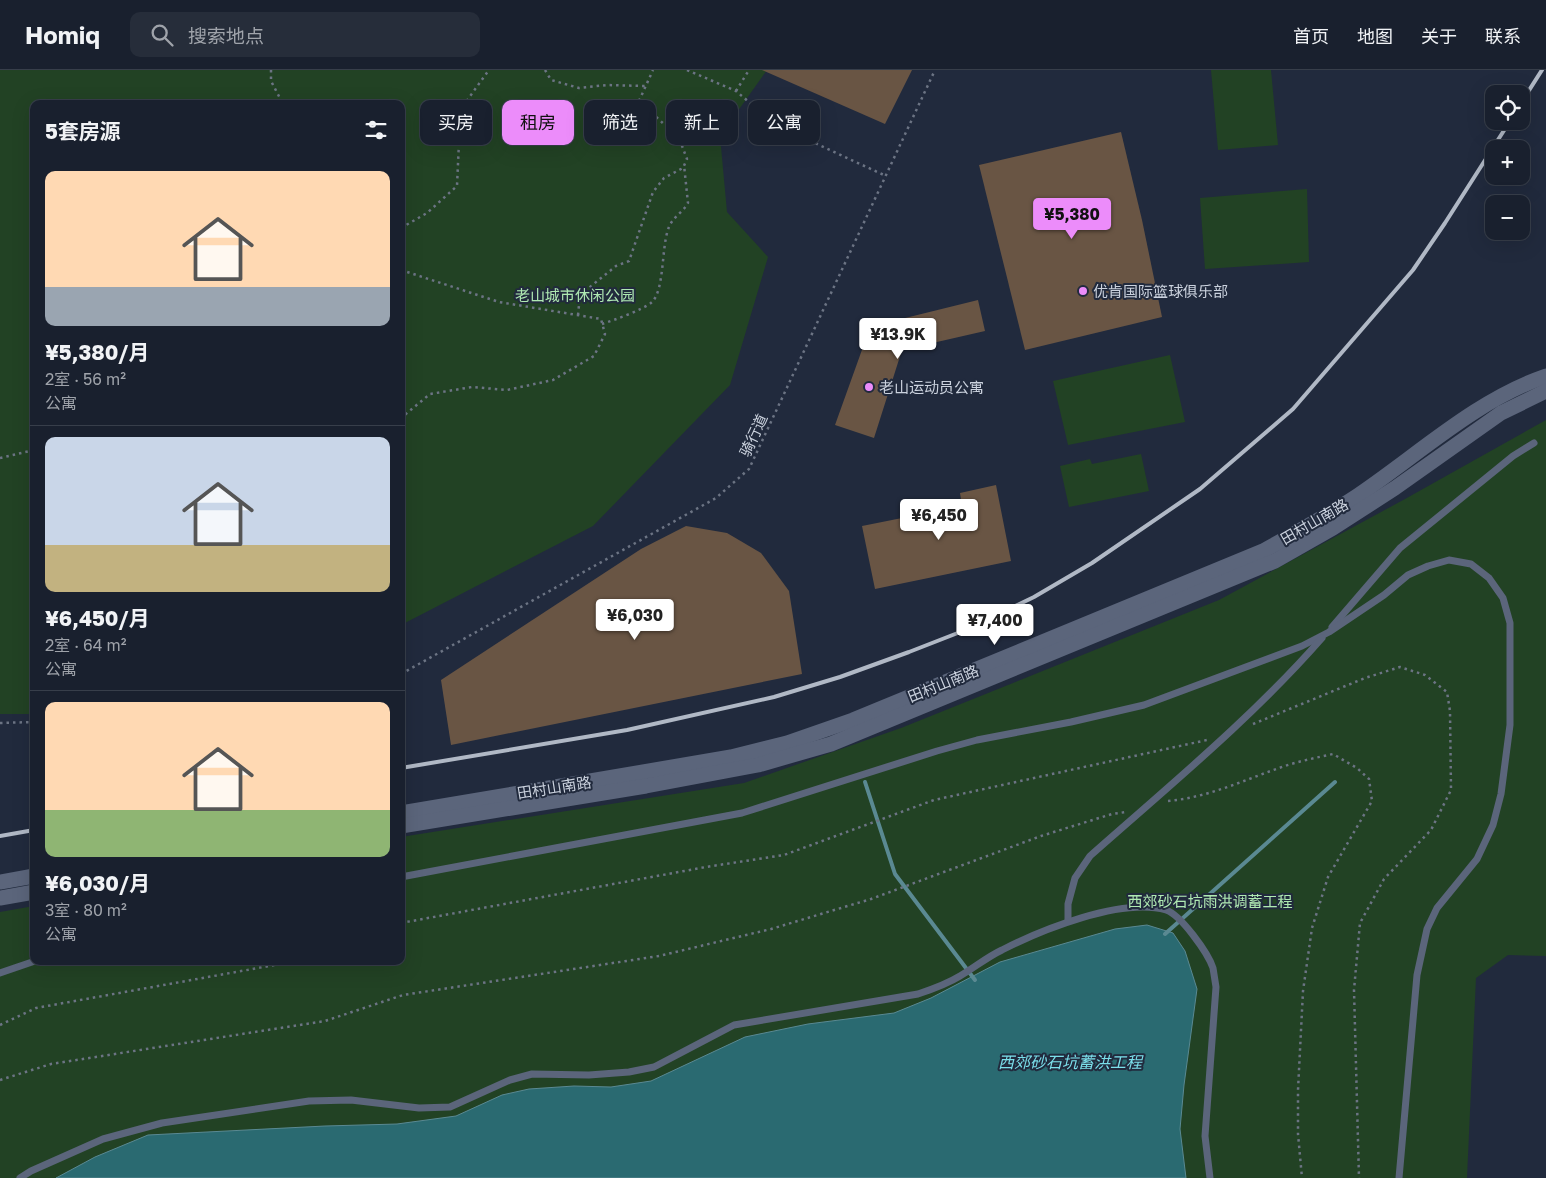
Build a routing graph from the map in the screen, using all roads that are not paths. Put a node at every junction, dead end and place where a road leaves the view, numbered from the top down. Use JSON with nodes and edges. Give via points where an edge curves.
{"nodes":[{"id":1,"x":1546,"y":376,"type":"edge"},
{"id":2,"x":1546,"y":391,"type":"edge"},
{"id":3,"x":1534,"y":443,"type":"dead end"},
{"id":4,"x":1326,"y":634,"type":"junction"},
{"id":5,"x":405,"y":812,"type":"edge"},
{"id":6,"x":405,"y":825,"type":"edge"},
{"id":7,"x":405,"y":876,"type":"edge"},
{"id":8,"x":30,"y":877,"type":"edge"},
{"id":9,"x":0,"y":882,"type":"edge"},
{"id":10,"x":30,"y":893,"type":"edge"},
{"id":11,"x":0,"y":898,"type":"edge"},
{"id":12,"x":1068,"y":921,"type":"junction"},
{"id":13,"x":30,"y":963,"type":"edge"},
{"id":14,"x":0,"y":973,"type":"edge"},
{"id":15,"x":20,"y":1178,"type":"edge"},
{"id":16,"x":1210,"y":1178,"type":"edge"},
{"id":17,"x":1399,"y":1178,"type":"edge"}],
"edges":[{"from":1,"to":5,"type":"main road","name":"田村山南路","via":[[1507,393],[1461,420],[1354,498],[1262,551],[853,720],[787,743],[731,757]]},
{"from":2,"to":6,"type":"main road","name":"田村山南路","via":[[1501,414],[1395,488],[1275,561],[831,744],[758,765]]},
{"from":3,"to":4,"type":"lane","via":[[1513,456],[1400,548]]},
{"from":4,"to":7,"type":"lane","via":[[1144,705],[977,740],[742,813]]},
{"from":4,"to":12,"type":"lane","via":[[1226,736],[1090,856],[1075,878],[1068,904]]},
{"from":4,"to":17,"type":"lane","via":[[1408,575],[1449,560],[1471,564],[1489,578],[1503,598],[1510,623],[1510,725],[1501,794],[1493,825],[1477,859],[1437,908],[1426,929],[1417,975]]},
{"from":8,"to":9,"type":"main road"},
{"from":10,"to":11,"type":"main road"},
{"from":12,"to":15,"type":"lane","via":[[1001,950],[940,987],[918,994],[734,1025],[654,1067],[589,1075],[532,1074],[510,1080],[450,1107],[420,1108],[351,1100],[309,1101],[162,1123],[103,1139]]},
{"from":12,"to":16,"type":"lane","via":[[1138,907],[1166,910],[1177,916],[1196,939],[1212,967],[1216,987],[1205,1136]]},
{"from":13,"to":14,"type":"lane"}]}
